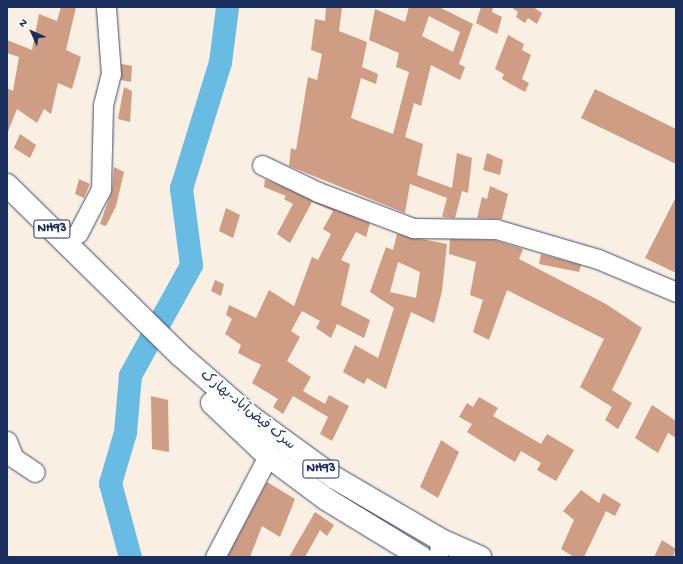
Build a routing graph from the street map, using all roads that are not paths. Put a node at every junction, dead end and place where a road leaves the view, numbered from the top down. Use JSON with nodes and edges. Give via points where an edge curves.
{"nodes":[{"id":1,"x":106,"y":7,"type":"edge"},
{"id":2,"x":262,"y":165,"type":"dead end"},
{"id":3,"x":7,"y":185,"type":"edge"},
{"id":4,"x":7,"y":203,"type":"edge"},
{"id":5,"x":65,"y":242,"type":"junction"},
{"id":6,"x":93,"y":278,"type":"junction"},
{"id":7,"x":676,"y":292,"type":"edge"},
{"id":8,"x":178,"y":361,"type":"junction"},
{"id":9,"x":7,"y":441,"type":"edge"},
{"id":10,"x":268,"y":456,"type":"junction"},
{"id":11,"x":35,"y":472,"type":"dead end"},
{"id":12,"x":439,"y":548,"type":"edge"},
{"id":13,"x":215,"y":557,"type":"edge"},
{"id":14,"x":421,"y":557,"type":"edge"},
{"id":15,"x":480,"y":557,"type":"edge"}],
"edges":[{"from":1,"to":5,"type":"street","via":[[111,74],[103,105],[100,188],[78,233]]},
{"from":2,"to":7,"type":"street","via":[[318,192],[413,228],[496,229],[598,259]]},
{"from":3,"to":5,"type":"main road","number":"NH93"},
{"from":4,"to":6,"type":"main road","number":"NH93"},
{"from":5,"to":6,"type":"main road","number":"NH93"},
{"from":6,"to":8,"type":"main road","name":"سرک فیض‌آباد-بهارک","number":"NH93"},
{"from":8,"to":10,"type":"main road","name":"سرک فیض‌آباد-بهارک","number":"NH93"},
{"from":8,"to":12,"type":"main road","name":"سرک فیض‌آباد-بهارک","number":"NH93","via":[[316,465]]},
{"from":9,"to":11,"type":"street","via":[[14,458]]},
{"from":10,"to":13,"type":"street"},
{"from":10,"to":14,"type":"main road","name":"سرک فیض‌آباد-بهارک","number":"NH93","via":[[326,500]]},
{"from":12,"to":15,"type":"main road","name":"سرک فیض‌آباد-بهارک","number":"NH93"}]}
